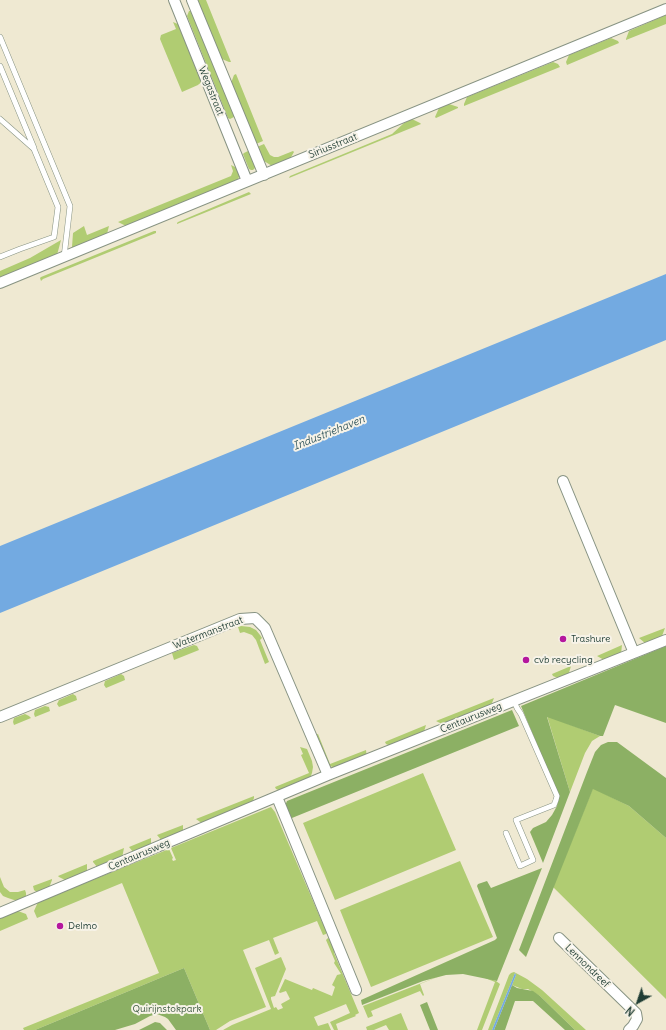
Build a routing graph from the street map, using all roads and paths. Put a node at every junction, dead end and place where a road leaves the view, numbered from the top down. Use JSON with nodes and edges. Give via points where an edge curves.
{"nodes":[{"id":1,"x":174,"y":0,"type":"edge"},
{"id":2,"x":192,"y":0,"type":"edge"},
{"id":3,"x":666,"y":9,"type":"edge"},
{"id":4,"x":0,"y":37,"type":"edge"},
{"id":5,"x":0,"y":66,"type":"edge"},
{"id":6,"x":0,"y":119,"type":"edge"},
{"id":7,"x":249,"y":138,"type":"junction"},
{"id":8,"x":233,"y":146,"type":"junction"},
{"id":9,"x":34,"y":149,"type":"junction"},
{"id":10,"x":264,"y":175,"type":"junction"},
{"id":11,"x":247,"y":181,"type":"junction"},
{"id":12,"x":0,"y":257,"type":"edge"},
{"id":13,"x":64,"y":257,"type":"junction"},
{"id":14,"x":0,"y":283,"type":"edge"},
{"id":15,"x":563,"y":481,"type":"dead end"},
{"id":16,"x":666,"y":640,"type":"edge"},
{"id":17,"x":634,"y":654,"type":"junction"},
{"id":18,"x":516,"y":705,"type":"junction"},
{"id":19,"x":0,"y":718,"type":"edge"},
{"id":20,"x":328,"y":775,"type":"junction"},
{"id":21,"x":277,"y":797,"type":"junction"},
{"id":22,"x":506,"y":833,"type":"dead end"},
{"id":23,"x":1,"y":909,"type":"edge"},
{"id":24,"x":559,"y":938,"type":"dead end"},
{"id":25,"x":356,"y":990,"type":"dead end"},
{"id":26,"x":629,"y":1030,"type":"edge"}],
"edges":[{"from":1,"to":8,"type":"street","name":"Wegastraat"},
{"from":2,"to":7,"type":"street","name":"Wegastraat"},
{"from":3,"to":10,"type":"street","name":"Siriusstraat"},
{"from":4,"to":13,"type":"lane","via":[[70,206]]},
{"from":5,"to":9,"type":"lane"},
{"from":6,"to":9,"type":"lane"},
{"from":7,"to":8,"type":"street"},
{"from":7,"to":10,"type":"street","name":"Wegastraat"},
{"from":8,"to":11,"type":"street","name":"Wegastraat"},
{"from":9,"to":12,"type":"lane","via":[[58,207],[54,237]]},
{"from":10,"to":11,"type":"street","name":"Siriusstraat"},
{"from":11,"to":13,"type":"street","name":"Siriusstraat"},
{"from":13,"to":14,"type":"street","name":"Siriusstraat"},
{"from":15,"to":17,"type":"street"},
{"from":16,"to":17,"type":"street","name":"Centaurusweg"},
{"from":17,"to":18,"type":"street","name":"Centaurusweg"},
{"from":18,"to":20,"type":"street","name":"Centaurusweg"},
{"from":18,"to":22,"type":"lane","via":[[557,796],[554,805],[516,820],[533,860],[520,866]]},
{"from":19,"to":20,"type":"street","name":"Watermanstraat","via":[[240,619],[255,618],[265,628]]},
{"from":20,"to":21,"type":"street","name":"Centaurusweg"},
{"from":21,"to":23,"type":"street","name":"Centaurusweg"},
{"from":21,"to":25,"type":"street"},
{"from":24,"to":26,"type":"street","name":"Lennondreef","via":[[636,1013],[637,1019]]}]}
